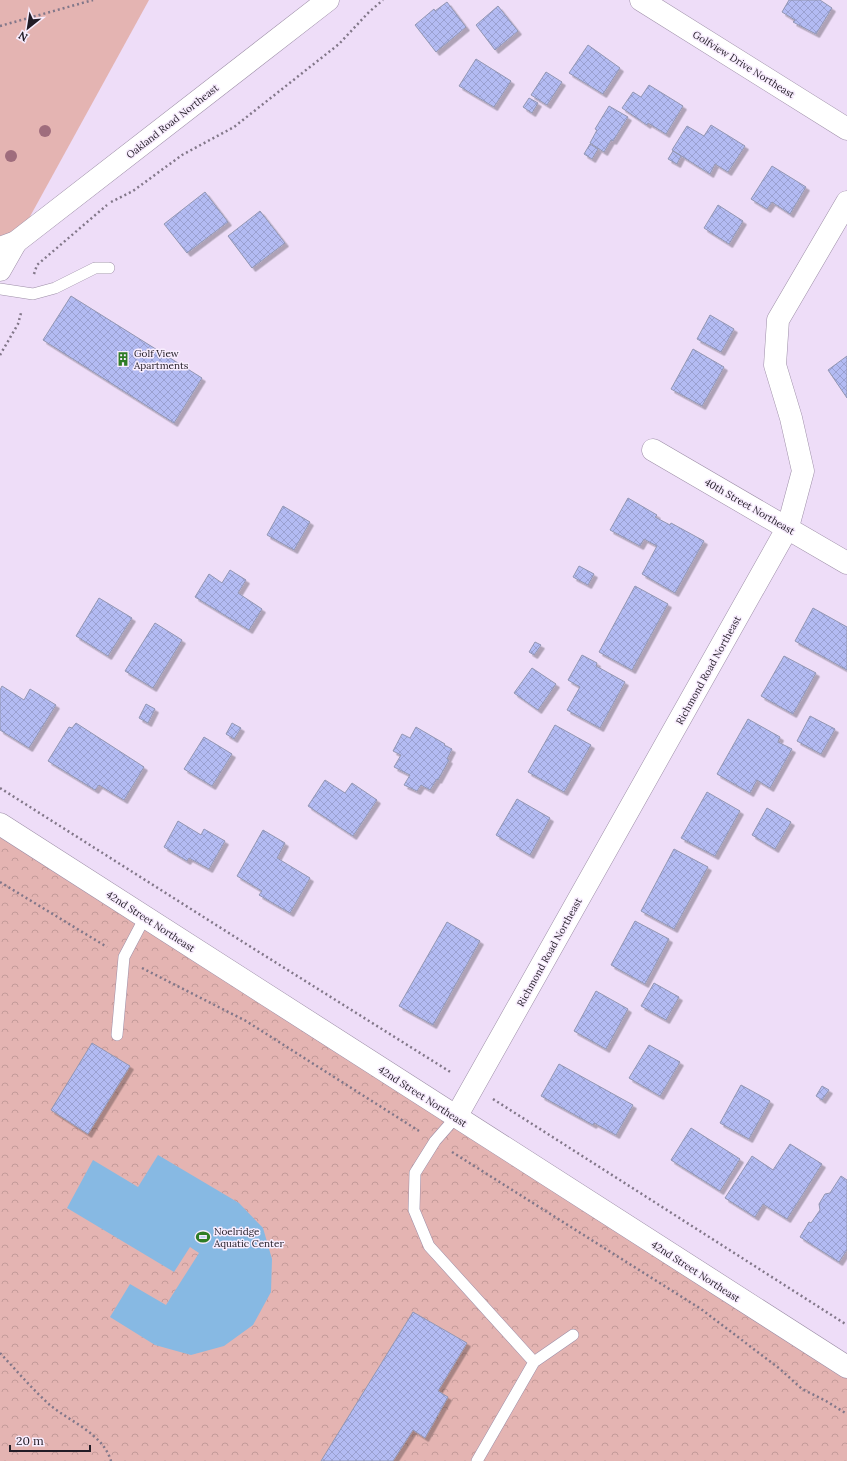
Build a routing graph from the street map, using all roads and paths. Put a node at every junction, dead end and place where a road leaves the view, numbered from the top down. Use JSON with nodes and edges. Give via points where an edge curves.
{"nodes":[{"id":1,"x":93,"y":0,"type":"edge"},
{"id":2,"x":328,"y":0,"type":"edge"},
{"id":3,"x":383,"y":0,"type":"edge"},
{"id":4,"x":641,"y":0,"type":"edge"},
{"id":5,"x":0,"y":26,"type":"edge"},
{"id":6,"x":847,"y":129,"type":"edge"},
{"id":7,"x":847,"y":202,"type":"edge"},
{"id":8,"x":8,"y":245,"type":"edge"},
{"id":9,"x":109,"y":268,"type":"dead end"},
{"id":10,"x":0,"y":270,"type":"edge"},
{"id":11,"x":0,"y":289,"type":"edge"},
{"id":12,"x":28,"y":293,"type":"junction"},
{"id":13,"x":0,"y":355,"type":"edge"},
{"id":14,"x":652,"y":450,"type":"dead end"},
{"id":15,"x":788,"y":527,"type":"junction"},
{"id":16,"x":847,"y":563,"type":"edge"},
{"id":17,"x":0,"y":788,"type":"edge"},
{"id":18,"x":0,"y":824,"type":"edge"},
{"id":19,"x":145,"y":917,"type":"junction"},
{"id":20,"x":117,"y":1034,"type":"dead end"},
{"id":21,"x":473,"y":1087,"type":"junction"},
{"id":22,"x":456,"y":1117,"type":"junction"},
{"id":23,"x":847,"y":1324,"type":"edge"},
{"id":24,"x":573,"y":1335,"type":"dead end"},
{"id":25,"x":0,"y":1353,"type":"edge"},
{"id":26,"x":534,"y":1362,"type":"junction"},
{"id":27,"x":847,"y":1367,"type":"edge"},
{"id":28,"x":111,"y":1461,"type":"edge"},
{"id":29,"x":477,"y":1461,"type":"edge"}],
"edges":[{"from":1,"to":5,"type":"path"},
{"from":2,"to":8,"type":"street","name":"Oakland Road Northeast"},
{"from":3,"to":12,"type":"path","via":[[339,44],[234,127],[182,155],[133,191],[111,202],[37,265]]},
{"from":4,"to":6,"type":"street","name":"Golfview Drive Northeast"},
{"from":7,"to":15,"type":"street","name":"Richmond Road Northeast","via":[[778,320],[776,365],[803,471]]},
{"from":8,"to":10,"type":"street"},
{"from":9,"to":12,"type":"lane","via":[[95,268],[55,288]]},
{"from":11,"to":12,"type":"lane"},
{"from":12,"to":13,"type":"path","via":[[18,324]]},
{"from":14,"to":15,"type":"street","name":"40th Street Northeast"},
{"from":15,"to":16,"type":"street","name":"40th Street Northeast"},
{"from":15,"to":21,"type":"street","name":"Richmond Road Northeast"},
{"from":17,"to":21,"type":"path"},
{"from":18,"to":19,"type":"street","name":"42nd Street Northeast"},
{"from":19,"to":20,"type":"lane","via":[[124,957]]},
{"from":19,"to":22,"type":"street","name":"42nd Street Northeast"},
{"from":21,"to":22,"type":"street","name":"Richmond Road Northeast"},
{"from":21,"to":23,"type":"path"},
{"from":22,"to":26,"type":"lane","via":[[435,1141],[415,1173],[414,1210],[429,1246]]},
{"from":22,"to":27,"type":"street","name":"42nd Street Northeast"},
{"from":24,"to":26,"type":"lane"},
{"from":25,"to":28,"type":"path","via":[[50,1405],[96,1438]]},
{"from":26,"to":29,"type":"lane"}]}
